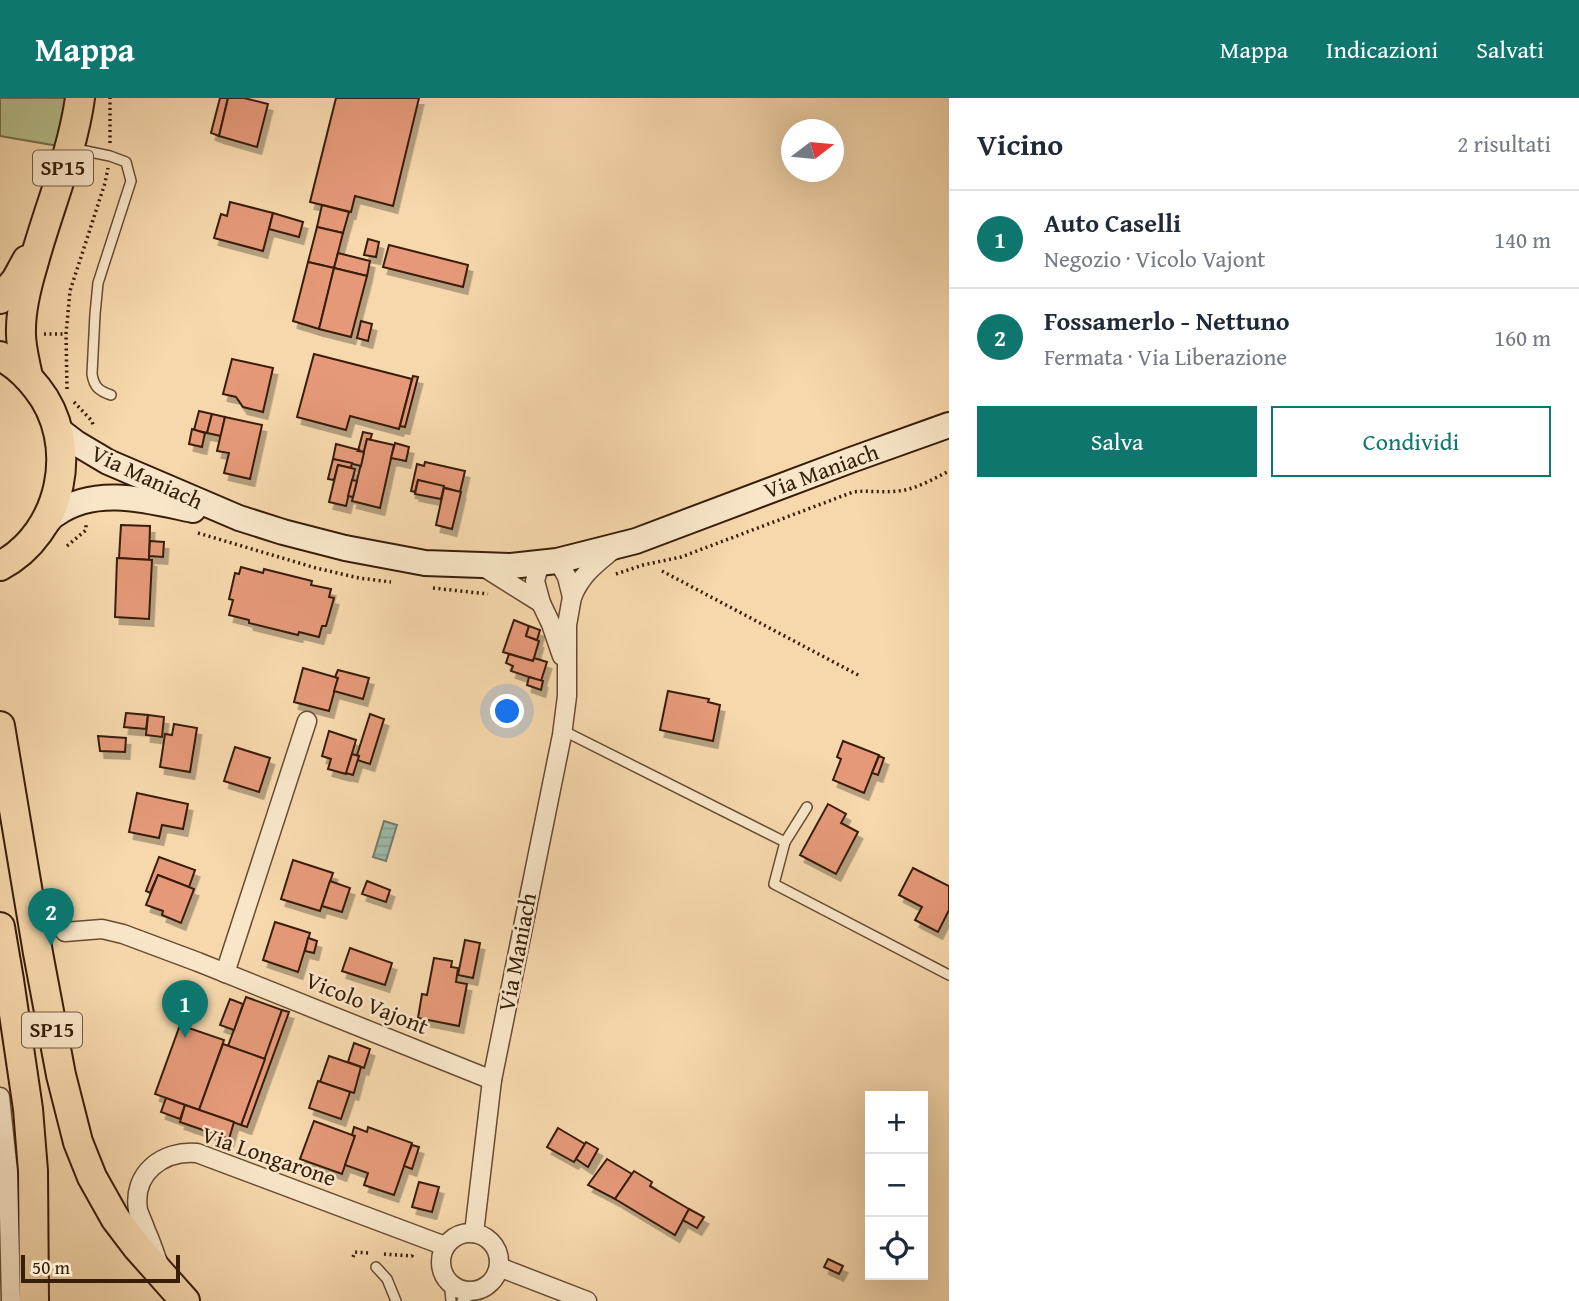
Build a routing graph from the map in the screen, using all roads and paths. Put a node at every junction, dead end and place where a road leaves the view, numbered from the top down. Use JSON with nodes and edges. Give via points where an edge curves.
{"nodes":[{"id":1,"x":80,"y":98,"type":"edge"},
{"id":2,"x":70,"y":148,"type":"junction"},
{"id":3,"x":40,"y":236,"type":"junction"},
{"id":4,"x":0,"y":299,"type":"edge"},
{"id":5,"x":34,"y":334,"type":"dead end"},
{"id":6,"x":66,"y":334,"type":"dead end"},
{"id":7,"x":0,"y":356,"type":"edge"},
{"id":8,"x":28,"y":377,"type":"junction"},
{"id":9,"x":111,"y":395,"type":"dead end"},
{"id":10,"x":949,"y":425,"type":"edge"},
{"id":11,"x":59,"y":430,"type":"junction"},
{"id":12,"x":949,"y":471,"type":"edge"},
{"id":13,"x":87,"y":517,"type":"dead end"},
{"id":14,"x":239,"y":518,"type":"junction"},
{"id":15,"x":39,"y":533,"type":"junction"},
{"id":16,"x":67,"y":546,"type":"dead end"},
{"id":17,"x":615,"y":548,"type":"junction"},
{"id":18,"x":551,"y":562,"type":"junction"},
{"id":19,"x":0,"y":566,"type":"edge"},
{"id":20,"x":482,"y":566,"type":"junction"},
{"id":21,"x":662,"y":571,"type":"dead end"},
{"id":22,"x":607,"y":577,"type":"dead end"},
{"id":23,"x":572,"y":597,"type":"junction"},
{"id":24,"x":541,"y":603,"type":"junction"},
{"id":25,"x":567,"y":673,"type":"junction"},
{"id":26,"x":860,"y":676,"type":"dead end"},
{"id":27,"x":307,"y":721,"type":"dead end"},
{"id":28,"x":0,"y":726,"type":"edge"},
{"id":29,"x":562,"y":730,"type":"junction"},
{"id":30,"x":807,"y":807,"type":"dead end"},
{"id":31,"x":785,"y":842,"type":"junction"},
{"id":32,"x":0,"y":927,"type":"edge"},
{"id":33,"x":65,"y":932,"type":"dead end"},
{"id":34,"x":225,"y":973,"type":"junction"},
{"id":35,"x":949,"y":975,"type":"edge"},
{"id":36,"x":492,"y":1080,"type":"junction"},
{"id":37,"x":0,"y":1097,"type":"edge"},
{"id":38,"x":474,"y":1233,"type":"junction"},
{"id":39,"x":420,"y":1236,"type":"junction"},
{"id":40,"x":445,"y":1246,"type":"junction"},
{"id":41,"x":353,"y":1257,"type":"dead end"},
{"id":42,"x":376,"y":1267,"type":"dead end"},
{"id":43,"x":499,"y":1267,"type":"junction"},
{"id":44,"x":163,"y":1279,"type":"junction"},
{"id":45,"x":446,"y":1280,"type":"junction"},
{"id":46,"x":468,"y":1296,"type":"edge"},
{"id":47,"x":11,"y":1301,"type":"edge"},
{"id":48,"x":34,"y":1301,"type":"edge"},
{"id":49,"x":185,"y":1301,"type":"edge"},
{"id":50,"x":396,"y":1301,"type":"edge"},
{"id":51,"x":451,"y":1301,"type":"edge"},
{"id":52,"x":587,"y":1301,"type":"edge"}],
"edges":[{"from":1,"to":2,"type":"main road","number":"SP15"},
{"from":2,"to":3,"type":"main road","number":"SP15"},
{"from":2,"to":9,"type":"lane","via":[[126,162],[131,181],[98,283],[95,314],[92,374],[100,391]]},
{"from":3,"to":4,"type":"main road","number":"SP15"},
{"from":3,"to":8,"type":"main road","number":"SP15","via":[[21,328]]},
{"from":5,"to":6,"type":"path"},
{"from":7,"to":8,"type":"main road","number":"SP15"},
{"from":8,"to":11,"type":"main road","number":"SP15","via":[[48,404]]},
{"from":10,"to":17,"type":"main road","name":"Via Maniach"},
{"from":11,"to":14,"type":"main road","name":"Via Maniach","via":[[108,462]]},
{"from":11,"to":15,"type":"main road","number":"SP15","via":[[63,466],[55,501]]},
{"from":12,"to":22,"type":"path","via":[[905,490],[853,492],[681,557]]},
{"from":13,"to":16,"type":"path","via":[[86,530]]},
{"from":14,"to":15,"type":"main road","name":"Via Maniach","via":[[113,497],[55,514]]},
{"from":14,"to":20,"type":"main road","name":"Via Maniach","via":[[368,553]]},
{"from":15,"to":19,"type":"main road","number":"SP15"},
{"from":17,"to":18,"type":"main road","name":"Via Maniach"},
{"from":17,"to":23,"type":"street","name":"Via Maniach","via":[[584,575]]},
{"from":18,"to":20,"type":"main road","name":"Via Maniach"},
{"from":18,"to":23,"type":"street","name":"Via Maniach","via":[[568,578]]},
{"from":18,"to":24,"type":"street","name":"Via Maniach","via":[[538,570],[535,581]]},
{"from":20,"to":24,"type":"street","name":"Via Maniach"},
{"from":21,"to":26,"type":"path"},
{"from":23,"to":25,"type":"street","name":"Via Maniach"},
{"from":24,"to":25,"type":"street","name":"Via Maniach"},
{"from":25,"to":29,"type":"street","name":"Via Maniach"},
{"from":27,"to":34,"type":"street"},
{"from":28,"to":44,"type":"main road","number":"SP15","via":[[40,967],[78,1142],[115,1218]]},
{"from":29,"to":31,"type":"lane"},
{"from":29,"to":36,"type":"street","name":"Via Maniach"},
{"from":30,"to":31,"type":"lane"},
{"from":31,"to":35,"type":"lane","via":[[774,884]]},
{"from":32,"to":48,"type":"main road","number":"SP15","via":[[33,1171]]},
{"from":33,"to":34,"type":"street","name":"Vicolo Vajont","via":[[102,929],[123,934]]},
{"from":34,"to":36,"type":"street","name":"Vicolo Vajont"},
{"from":36,"to":38,"type":"street","name":"Via Maniach"},
{"from":37,"to":47,"type":"street","via":[[8,1172]]},
{"from":38,"to":40,"type":"street","via":[[461,1234]]},
{"from":38,"to":43,"type":"street","via":[[494,1245]]},
{"from":39,"to":40,"type":"street","name":"Via Longarone"},
{"from":39,"to":41,"type":"path","via":[[412,1256],[355,1252]]},
{"from":39,"to":44,"type":"street","name":"Via Longarone","via":[[185,1152],[153,1165],[138,1196],[141,1219]]},
{"from":40,"to":45,"type":"street","via":[[440,1265]]},
{"from":42,"to":50,"type":"lane"},
{"from":43,"to":46,"type":"street","via":[[489,1284]]},
{"from":43,"to":52,"type":"street"},
{"from":44,"to":49,"type":"main road","number":"SP15"},
{"from":45,"to":46,"type":"street"},
{"from":45,"to":51,"type":"lane"}]}
